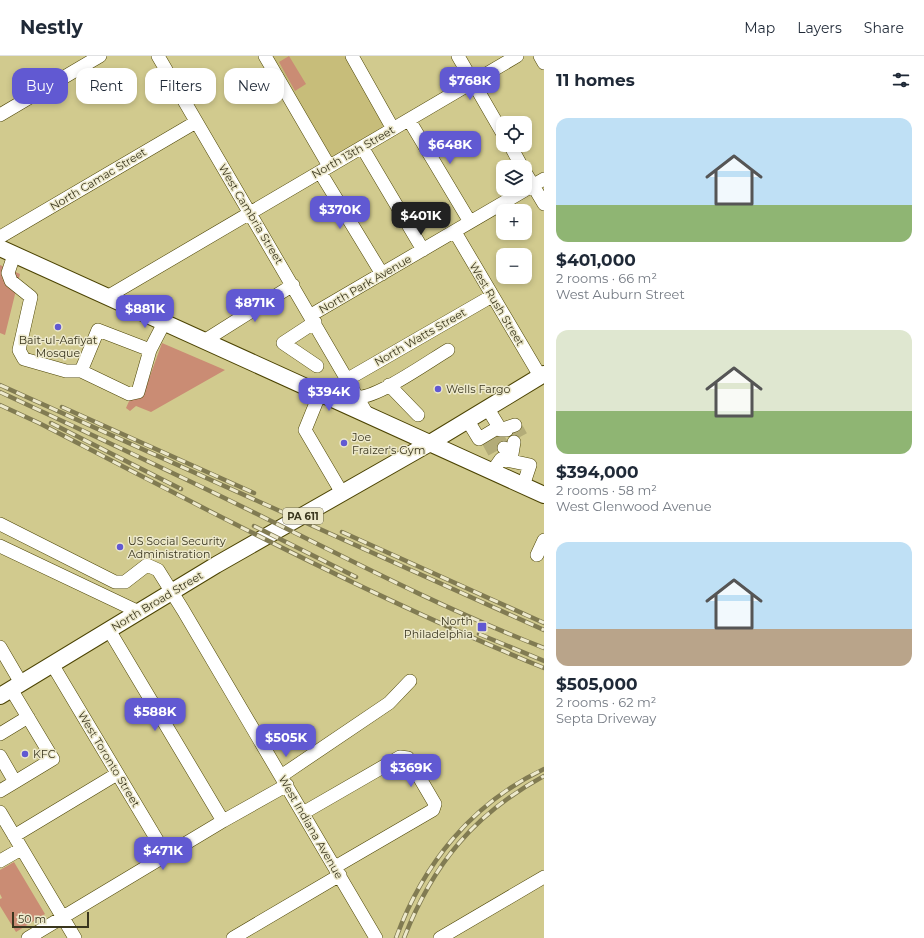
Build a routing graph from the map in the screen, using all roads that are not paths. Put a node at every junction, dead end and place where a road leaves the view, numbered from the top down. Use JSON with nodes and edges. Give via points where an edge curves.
{"nodes":[{"id":1,"x":100,"y":56,"type":"edge"},
{"id":2,"x":158,"y":56,"type":"edge"},
{"id":3,"x":265,"y":56,"type":"edge"},
{"id":4,"x":352,"y":56,"type":"edge"},
{"id":5,"x":458,"y":56,"type":"edge"},
{"id":6,"x":517,"y":56,"type":"edge"},
{"id":7,"x":540,"y":56,"type":"edge"},
{"id":8,"x":544,"y":63,"type":"edge"},
{"id":9,"x":473,"y":82,"type":"junction"},
{"id":10,"x":0,"y":115,"type":"edge"},
{"id":11,"x":409,"y":120,"type":"junction"},
{"id":12,"x":196,"y":122,"type":"junction"},
{"id":13,"x":496,"y":122,"type":"edge"},
{"id":14,"x":393,"y":129,"type":"junction"},
{"id":15,"x":362,"y":147,"type":"junction"},
{"id":16,"x":325,"y":169,"type":"junction"},
{"id":17,"x":539,"y":182,"type":"edge"},
{"id":18,"x":544,"y":204,"type":"edge"},
{"id":19,"x":250,"y":212,"type":"junction"},
{"id":20,"x":470,"y":222,"type":"junction"},
{"id":21,"x":454,"y":232,"type":"junction"},
{"id":22,"x":0,"y":237,"type":"edge"},
{"id":23,"x":423,"y":250,"type":"junction"},
{"id":24,"x":7,"y":252,"type":"edge"},
{"id":25,"x":382,"y":274,"type":"junction"},
{"id":26,"x":293,"y":285,"type":"junction"},
{"id":27,"x":492,"y":296,"type":"junction"},
{"id":28,"x":107,"y":297,"type":"junction"},
{"id":29,"x":313,"y":319,"type":"junction"},
{"id":30,"x":164,"y":323,"type":"junction"},
{"id":31,"x":204,"y":340,"type":"junction"},
{"id":32,"x":150,"y":350,"type":"junction"},
{"id":33,"x":448,"y":350,"type":"dead end"},
{"id":34,"x":317,"y":366,"type":"dead end"},
{"id":35,"x":81,"y":371,"type":"junction"},
{"id":36,"x":542,"y":375,"type":"edge"},
{"id":37,"x":348,"y":378,"type":"junction"},
{"id":38,"x":388,"y":385,"type":"junction"},
{"id":39,"x":320,"y":392,"type":"junction"},
{"id":40,"x":358,"y":397,"type":"junction"},
{"id":41,"x":488,"y":409,"type":"junction"},
{"id":42,"x":367,"y":414,"type":"junction"},
{"id":43,"x":418,"y":415,"type":"dead end"},
{"id":44,"x":468,"y":421,"type":"junction"},
{"id":45,"x":430,"y":443,"type":"junction"},
{"id":46,"x":492,"y":472,"type":"junction"},
{"id":47,"x":523,"y":486,"type":"junction"},
{"id":48,"x":342,"y":494,"type":"junction"},
{"id":49,"x":544,"y":495,"type":"edge"},
{"id":50,"x":0,"y":524,"type":"edge"},
{"id":51,"x":544,"y":540,"type":"edge"},
{"id":52,"x":0,"y":546,"type":"edge"},
{"id":53,"x":537,"y":554,"type":"dead end"},
{"id":54,"x":173,"y":592,"type":"junction"},
{"id":55,"x":139,"y":612,"type":"junction"},
{"id":56,"x":109,"y":630,"type":"junction"},
{"id":57,"x":0,"y":647,"type":"edge"},
{"id":58,"x":52,"y":664,"type":"junction"},
{"id":59,"x":410,"y":681,"type":"dead end"},
{"id":60,"x":11,"y":689,"type":"edge"},
{"id":61,"x":28,"y":717,"type":"junction"},
{"id":62,"x":0,"y":734,"type":"edge"},
{"id":63,"x":0,"y":756,"type":"edge"},
{"id":64,"x":117,"y":774,"type":"junction"},
{"id":65,"x":284,"y":780,"type":"junction"},
{"id":66,"x":15,"y":782,"type":"junction"},
{"id":67,"x":0,"y":791,"type":"edge"},
{"id":68,"x":0,"y":812,"type":"edge"},
{"id":69,"x":303,"y":813,"type":"junction"},
{"id":70,"x":223,"y":821,"type":"junction"},
{"id":71,"x":14,"y":836,"type":"junction"},
{"id":72,"x":21,"y":848,"type":"junction"},
{"id":73,"x":166,"y":855,"type":"junction"},
{"id":74,"x":0,"y":861,"type":"edge"},
{"id":75,"x":337,"y":871,"type":"junction"},
{"id":76,"x":544,"y":877,"type":"edge"},
{"id":77,"x":63,"y":918,"type":"junction"},
{"id":78,"x":28,"y":938,"type":"edge"},
{"id":79,"x":75,"y":938,"type":"edge"},
{"id":80,"x":233,"y":938,"type":"edge"},
{"id":81,"x":376,"y":938,"type":"edge"},
{"id":82,"x":440,"y":938,"type":"edge"}],
"edges":[{"from":1,"to":10,"type":"street"},
{"from":2,"to":12,"type":"street","name":"West Cambria Street"},
{"from":3,"to":16,"type":"street"},
{"from":4,"to":14,"type":"street"},
{"from":5,"to":9,"type":"street"},
{"from":6,"to":9,"type":"street","name":"North 13th Street"},
{"from":7,"to":8,"type":"street"},
{"from":9,"to":11,"type":"street","name":"North 13th Street"},
{"from":9,"to":13,"type":"street"},
{"from":11,"to":14,"type":"street","name":"North 13th Street"},
{"from":11,"to":20,"type":"street"},
{"from":12,"to":19,"type":"street","name":"West Cambria Street"},
{"from":12,"to":22,"type":"street","name":"North Camac Street"},
{"from":14,"to":15,"type":"street","name":"North 13th Street"},
{"from":15,"to":16,"type":"street","name":"North 13th Street"},
{"from":15,"to":23,"type":"street"},
{"from":16,"to":19,"type":"street","name":"North 13th Street"},
{"from":16,"to":25,"type":"street"},
{"from":17,"to":18,"type":"street"},
{"from":17,"to":20,"type":"street","name":"North Park Avenue"},
{"from":19,"to":26,"type":"street","name":"West Cambria Street"},
{"from":19,"to":28,"type":"street","name":"North 13th Street"},
{"from":20,"to":21,"type":"street","name":"North Park Avenue"},
{"from":21,"to":23,"type":"street","name":"North Park Avenue"},
{"from":21,"to":27,"type":"street","name":"West Rush Street"},
{"from":23,"to":25,"type":"street","name":"North Park Avenue"},
{"from":24,"to":28,"type":"main road"},
{"from":24,"to":35,"type":"street","via":[[11,281],[32,297],[18,350],[24,359],[66,371]]},
{"from":25,"to":29,"type":"street","name":"North Park Avenue"},
{"from":26,"to":29,"type":"street","name":"West Cambria Street"},
{"from":26,"to":31,"type":"street"},
{"from":27,"to":36,"type":"street","name":"West Rush Street"},
{"from":27,"to":37,"type":"street","name":"North Watts Street"},
{"from":28,"to":30,"type":"main road"},
{"from":29,"to":34,"type":"street","name":"North Park Avenue","via":[[283,343]]},
{"from":29,"to":37,"type":"street","name":"West Cambria Street"},
{"from":30,"to":31,"type":"main road"},
{"from":30,"to":32,"type":"street"},
{"from":31,"to":39,"type":"main road"},
{"from":32,"to":35,"type":"street","via":[[98,330]]},
{"from":32,"to":35,"type":"street","via":[[138,392],[129,394]]},
{"from":33,"to":38,"type":"street"},
{"from":36,"to":41,"type":"main road","name":"North Broad Street","number":"PA 611"},
{"from":37,"to":40,"type":"street","name":"West Cambria Street"},
{"from":38,"to":40,"type":"street","via":[[365,397]]},
{"from":38,"to":43,"type":"street"},
{"from":39,"to":42,"type":"main road"},
{"from":39,"to":48,"type":"street","via":[[305,430]]},
{"from":40,"to":42,"type":"street","name":"West Cambria Street"},
{"from":41,"to":44,"type":"main road","name":"North Broad Street","number":"PA 611"},
{"from":41,"to":44,"type":"street","via":[[501,432],[479,439]]},
{"from":42,"to":45,"type":"main road"},
{"from":44,"to":45,"type":"main road","name":"North Broad Street","number":"PA 611"},
{"from":45,"to":46,"type":"main road"},
{"from":45,"to":48,"type":"main road","name":"North Broad Street","number":"PA 611"},
{"from":46,"to":47,"type":"main road"},
{"from":46,"to":47,"type":"street","via":[[511,450],[530,465]]},
{"from":47,"to":49,"type":"main road"},
{"from":48,"to":54,"type":"main road","name":"North Broad Street","number":"PA 611"},
{"from":50,"to":54,"type":"street","name":"West Indiana Avenue","via":[[115,582],[125,582],[147,565],[158,570]]},
{"from":51,"to":53,"type":"street"},
{"from":52,"to":55,"type":"street"},
{"from":54,"to":55,"type":"main road","name":"North Broad Street","number":"PA 611"},
{"from":54,"to":65,"type":"street","name":"West Indiana Avenue"},
{"from":55,"to":56,"type":"main road","name":"North Broad Street","number":"PA 611"},
{"from":56,"to":58,"type":"main road","name":"North Broad Street","number":"PA 611"},
{"from":56,"to":70,"type":"street"},
{"from":57,"to":60,"type":"street"},
{"from":58,"to":60,"type":"main road","name":"North Broad Street","number":"PA 611"},
{"from":58,"to":64,"type":"street","name":"West Toronto Street"},
{"from":59,"to":65,"type":"street","via":[[396,697]]},
{"from":60,"to":61,"type":"street"},
{"from":61,"to":62,"type":"street"},
{"from":61,"to":66,"type":"street","via":[[53,759]]},
{"from":63,"to":66,"type":"street"},
{"from":64,"to":71,"type":"street"},
{"from":64,"to":73,"type":"street","name":"West Toronto Street"},
{"from":65,"to":69,"type":"street","name":"West Indiana Avenue"},
{"from":65,"to":70,"type":"street"},
{"from":66,"to":67,"type":"street"},
{"from":68,"to":71,"type":"street"},
{"from":69,"to":75,"type":"street","name":"West Indiana Avenue"},
{"from":69,"to":75,"type":"street","via":[[400,757],[408,758],[435,804],[433,810]]},
{"from":70,"to":73,"type":"street"},
{"from":71,"to":72,"type":"street"},
{"from":72,"to":74,"type":"street"},
{"from":72,"to":77,"type":"street"},
{"from":73,"to":77,"type":"street"},
{"from":75,"to":80,"type":"street"},
{"from":75,"to":81,"type":"street","name":"West Indiana Avenue"},
{"from":76,"to":82,"type":"street"},
{"from":77,"to":78,"type":"street"},
{"from":77,"to":79,"type":"street"}]}
